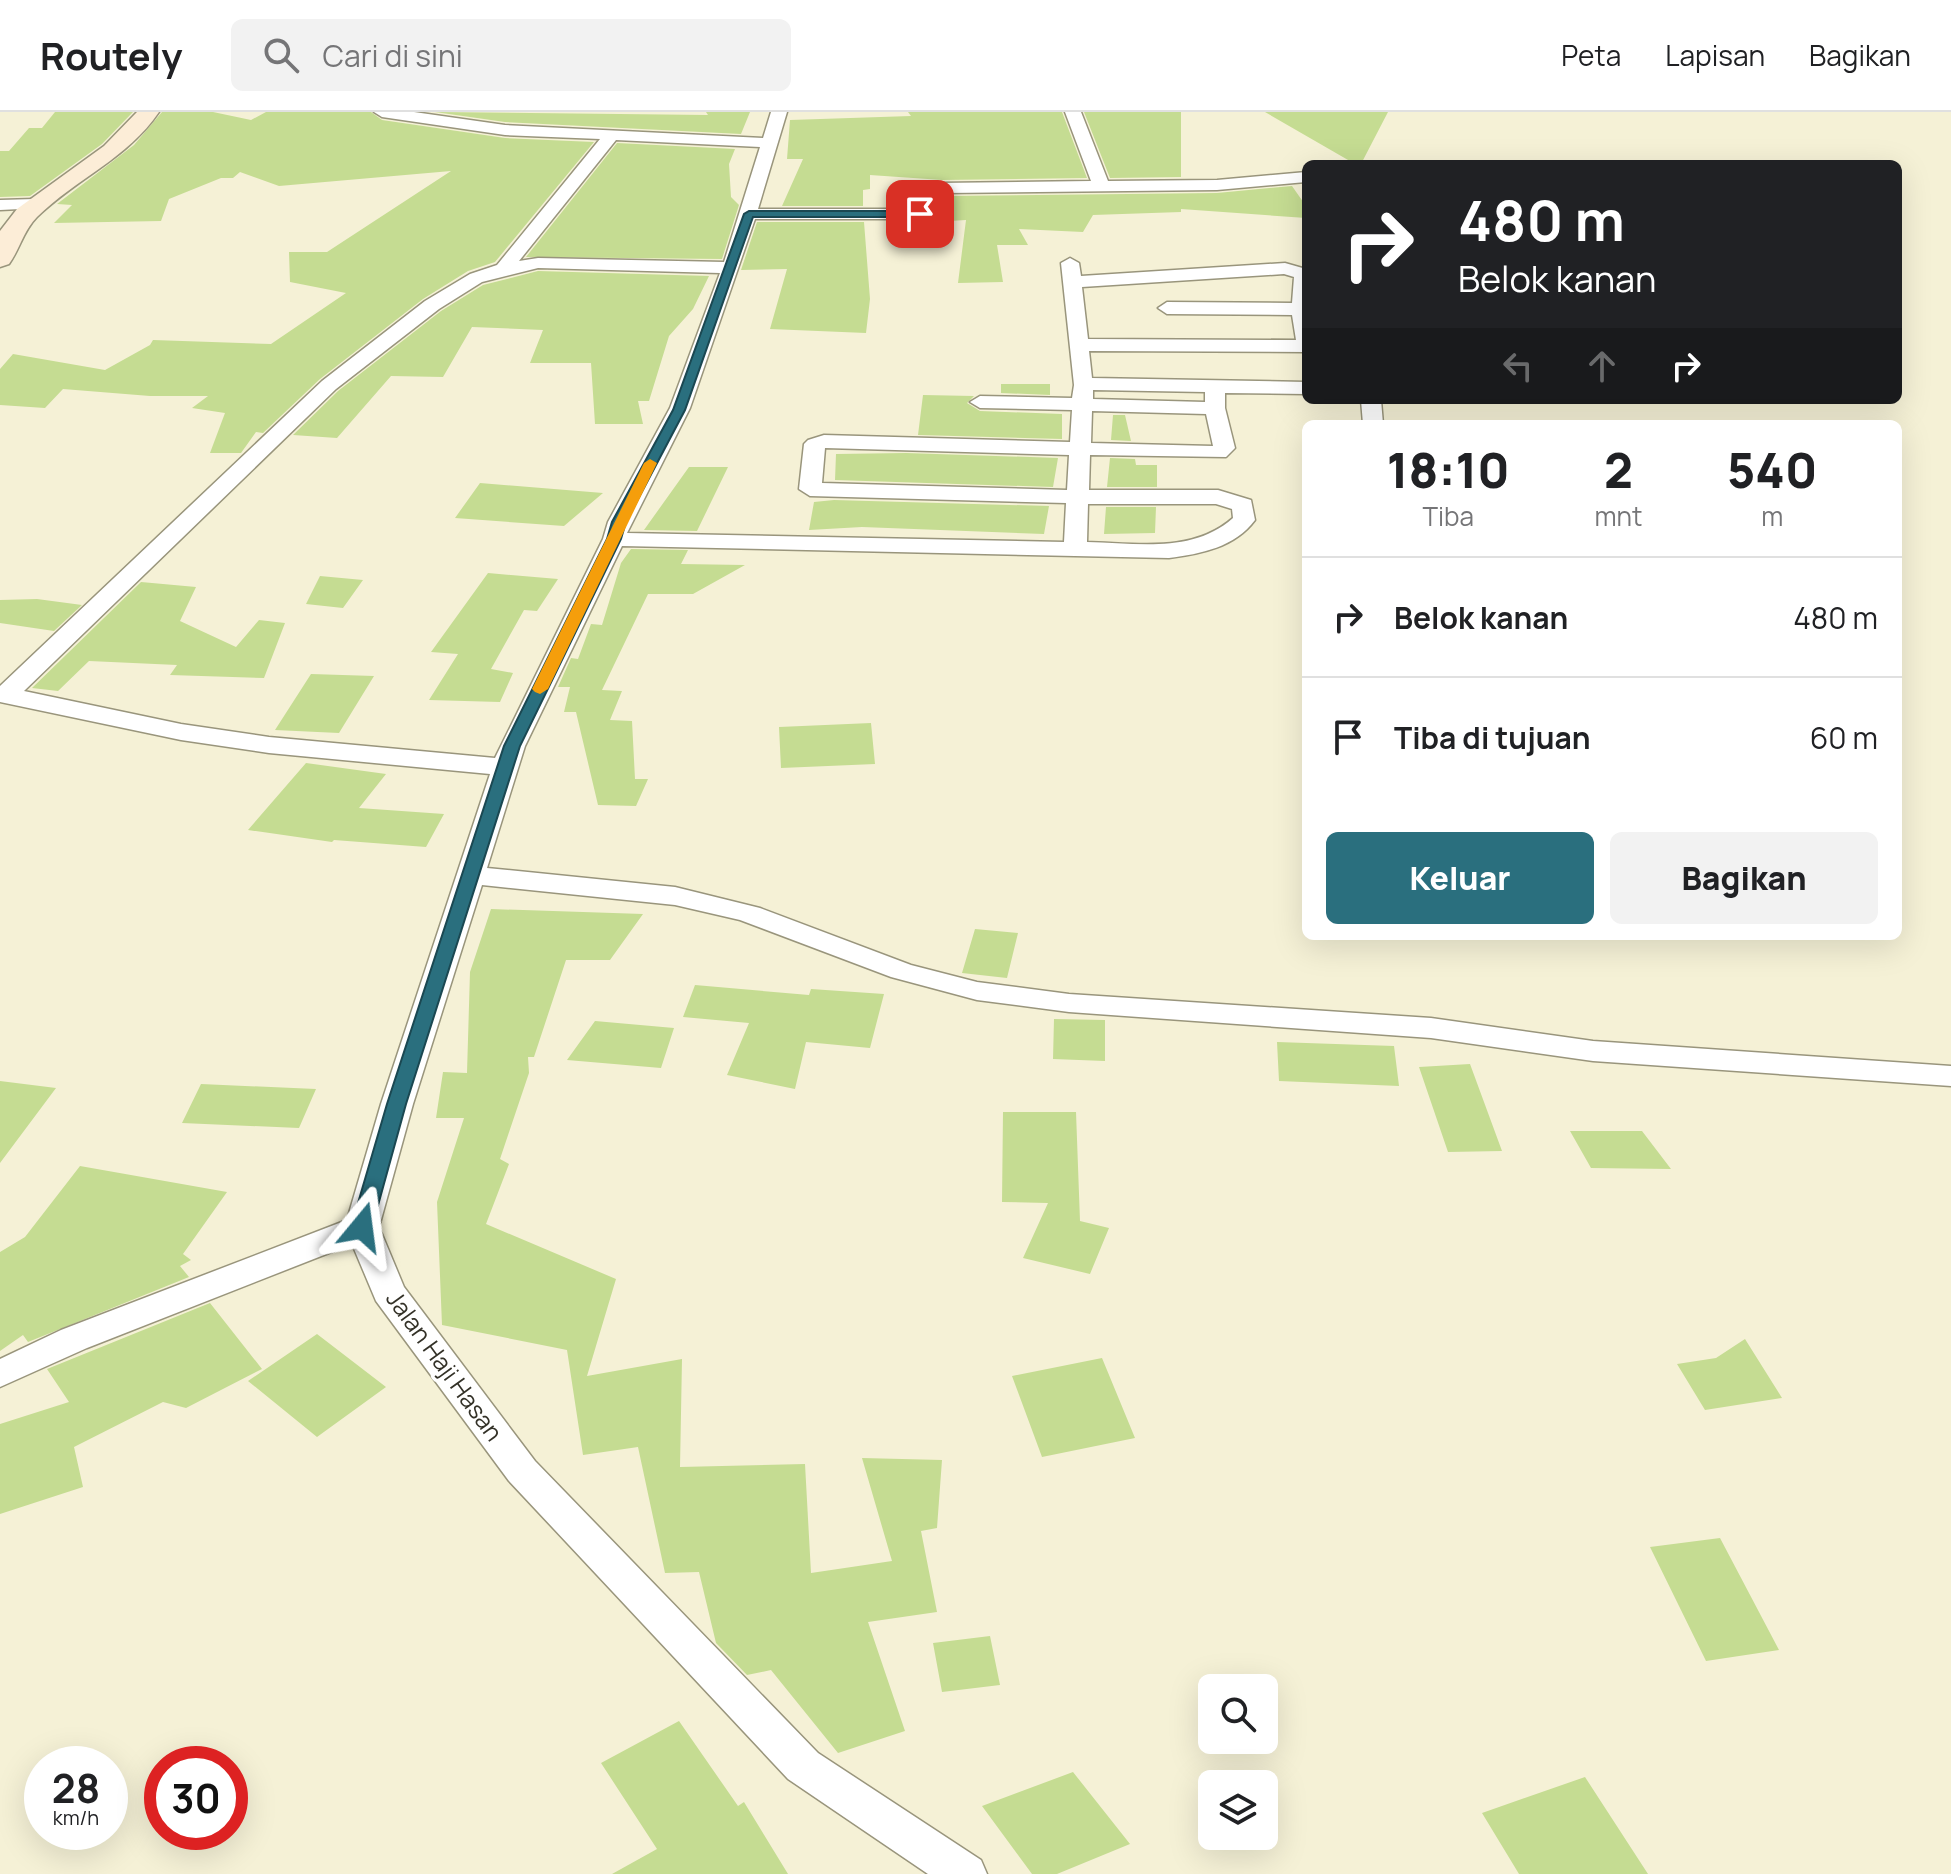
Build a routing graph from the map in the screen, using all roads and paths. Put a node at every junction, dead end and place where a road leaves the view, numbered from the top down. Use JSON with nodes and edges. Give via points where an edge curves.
{"nodes":[{"id":1,"x":148,"y":112,"type":"edge"},
{"id":2,"x":382,"y":112,"type":"edge"},
{"id":3,"x":779,"y":112,"type":"edge"},
{"id":4,"x":1073,"y":112,"type":"edge"},
{"id":5,"x":611,"y":136,"type":"junction"},
{"id":6,"x":769,"y":143,"type":"junction"},
{"id":7,"x":1302,"y":177,"type":"edge"},
{"id":8,"x":1101,"y":186,"type":"junction"},
{"id":9,"x":35,"y":204,"type":"junction"},
{"id":10,"x":0,"y":205,"type":"edge"},
{"id":11,"x":749,"y":214,"type":"junction"},
{"id":12,"x":0,"y":259,"type":"edge"},
{"id":13,"x":731,"y":268,"type":"junction"},
{"id":14,"x":503,"y":269,"type":"junction"},
{"id":15,"x":1302,"y":274,"type":"edge"},
{"id":16,"x":1159,"y":277,"type":"junction"},
{"id":17,"x":1302,"y":292,"type":"edge"},
{"id":18,"x":1167,"y":308,"type":"junction"},
{"id":19,"x":1301,"y":309,"type":"junction"},
{"id":20,"x":1302,"y":316,"type":"edge"},
{"id":21,"x":1079,"y":345,"type":"junction"},
{"id":22,"x":1178,"y":345,"type":"junction"},
{"id":23,"x":1302,"y":346,"type":"edge"},
{"id":24,"x":1215,"y":385,"type":"junction"},
{"id":25,"x":1302,"y":388,"type":"edge"},
{"id":26,"x":1083,"y":394,"type":"junction"},
{"id":27,"x":1215,"y":408,"type":"junction"},
{"id":28,"x":977,"y":416,"type":"junction"},
{"id":29,"x":1079,"y":449,"type":"junction"},
{"id":30,"x":1078,"y":497,"type":"junction"},
{"id":31,"x":614,"y":539,"type":"junction"},
{"id":32,"x":1075,"y":548,"type":"junction"},
{"id":33,"x":3,"y":695,"type":"edge"},
{"id":34,"x":504,"y":767,"type":"junction"},
{"id":35,"x":471,"y":875,"type":"junction"},
{"id":36,"x":1951,"y":1076,"type":"edge"},
{"id":37,"x":362,"y":1227,"type":"junction"},
{"id":38,"x":0,"y":1374,"type":"edge"},
{"id":39,"x":965,"y":1874,"type":"edge"}],
"edges":[{"from":1,"to":9,"type":"street","via":[[105,157]]},
{"from":2,"to":5,"type":"street","via":[[505,130]]},
{"from":3,"to":6,"type":"street"},
{"from":4,"to":8,"type":"street"},
{"from":5,"to":6,"type":"street"},
{"from":5,"to":14,"type":"street"},
{"from":6,"to":11,"type":"street"},
{"from":7,"to":8,"type":"street"},
{"from":8,"to":11,"type":"street","via":[[940,188],[936,206],[920,214]]},
{"from":9,"to":10,"type":"street"},
{"from":9,"to":12,"type":"street","via":[[13,227]]},
{"from":11,"to":13,"type":"street"},
{"from":13,"to":14,"type":"street","via":[[538,263]]},
{"from":13,"to":31,"type":"street","via":[[679,410]]},
{"from":14,"to":33,"type":"street","via":[[476,278],[432,305],[329,385]]},
{"from":15,"to":16,"type":"street","via":[[1285,268]]},
{"from":16,"to":18,"type":"street"},
{"from":16,"to":21,"type":"street","via":[[1070,272]]},
{"from":17,"to":19,"type":"street"},
{"from":18,"to":19,"type":"street"},
{"from":18,"to":22,"type":"street"},
{"from":19,"to":20,"type":"street"},
{"from":21,"to":22,"type":"street"},
{"from":21,"to":26,"type":"street"},
{"from":22,"to":23,"type":"street"},
{"from":24,"to":25,"type":"street"},
{"from":24,"to":26,"type":"street"},
{"from":24,"to":27,"type":"street"},
{"from":26,"to":27,"type":"street"},
{"from":26,"to":28,"type":"street"},
{"from":26,"to":29,"type":"street"},
{"from":27,"to":29,"type":"street","via":[[1224,448],[1219,453]]},
{"from":28,"to":29,"type":"street"},
{"from":28,"to":30,"type":"street","via":[[815,444],[810,489]]},
{"from":29,"to":30,"type":"street"},
{"from":30,"to":32,"type":"street"},
{"from":30,"to":32,"type":"street","via":[[1218,497],[1243,505],[1244,520],[1207,546],[1169,551]]},
{"from":31,"to":32,"type":"street"},
{"from":31,"to":34,"type":"street"},
{"from":33,"to":34,"type":"street","via":[[269,745]]},
{"from":34,"to":35,"type":"street"},
{"from":35,"to":36,"type":"street","via":[[675,896],[750,914],[901,971],[977,991],[1069,1003],[1431,1028],[1593,1051]]},
{"from":35,"to":37,"type":"street"},
{"from":37,"to":38,"type":"street","via":[[74,1339]]},
{"from":37,"to":39,"type":"street","name":"Jalan Haji Hasan","via":[[388,1292],[522,1471],[803,1766]]}]}
